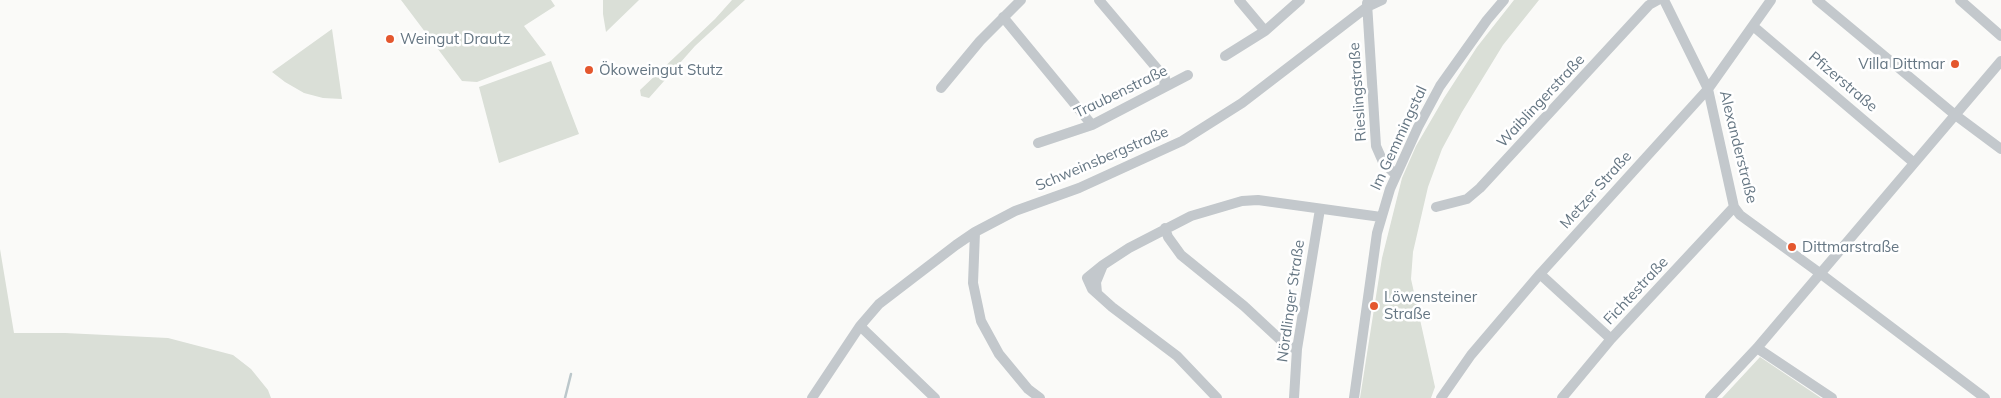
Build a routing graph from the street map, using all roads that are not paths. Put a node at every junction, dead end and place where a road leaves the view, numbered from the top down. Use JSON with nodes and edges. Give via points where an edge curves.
{"nodes":[{"id":1,"x":1021,"y":0,"type":"edge"},
{"id":2,"x":1099,"y":0,"type":"edge"},
{"id":3,"x":1239,"y":0,"type":"edge"},
{"id":4,"x":1300,"y":0,"type":"edge"},
{"id":5,"x":1382,"y":0,"type":"edge"},
{"id":6,"x":1504,"y":0,"type":"edge"},
{"id":7,"x":1658,"y":0,"type":"edge"},
{"id":8,"x":1664,"y":0,"type":"edge"},
{"id":9,"x":1772,"y":0,"type":"edge"},
{"id":10,"x":1817,"y":0,"type":"edge"},
{"id":11,"x":1960,"y":0,"type":"edge"},
{"id":12,"x":1367,"y":3,"type":"edge"},
{"id":13,"x":1003,"y":17,"type":"junction"},
{"id":14,"x":1753,"y":26,"type":"junction"},
{"id":15,"x":1265,"y":31,"type":"junction"},
{"id":16,"x":2001,"y":36,"type":"edge"},
{"id":17,"x":1225,"y":56,"type":"dead end"},
{"id":18,"x":2001,"y":61,"type":"edge"},
{"id":19,"x":1188,"y":75,"type":"dead end"},
{"id":20,"x":1164,"y":86,"type":"junction"},
{"id":21,"x":941,"y":88,"type":"dead end"},
{"id":22,"x":1708,"y":89,"type":"junction"},
{"id":23,"x":1954,"y":114,"type":"junction"},
{"id":24,"x":1092,"y":125,"type":"junction"},
{"id":25,"x":1038,"y":143,"type":"dead end"},
{"id":26,"x":2001,"y":149,"type":"edge"},
{"id":27,"x":1914,"y":162,"type":"junction"},
{"id":28,"x":1396,"y":174,"type":"junction"},
{"id":29,"x":1436,"y":207,"type":"dead end"},
{"id":30,"x":1734,"y":207,"type":"junction"},
{"id":31,"x":1320,"y":209,"type":"junction"},
{"id":32,"x":1381,"y":217,"type":"junction"},
{"id":33,"x":1165,"y":228,"type":"junction"},
{"id":34,"x":975,"y":232,"type":"junction"},
{"id":35,"x":1540,"y":274,"type":"junction"},
{"id":36,"x":1821,"y":274,"type":"junction"},
{"id":37,"x":860,"y":326,"type":"junction"},
{"id":38,"x":1611,"y":340,"type":"junction"},
{"id":39,"x":1757,"y":348,"type":"junction"},
{"id":40,"x":1297,"y":349,"type":"junction"},
{"id":41,"x":812,"y":398,"type":"edge"},
{"id":42,"x":935,"y":398,"type":"edge"},
{"id":43,"x":1040,"y":398,"type":"edge"},
{"id":44,"x":1216,"y":398,"type":"edge"},
{"id":45,"x":1294,"y":398,"type":"edge"},
{"id":46,"x":1354,"y":398,"type":"edge"},
{"id":47,"x":1441,"y":398,"type":"edge"},
{"id":48,"x":1562,"y":398,"type":"edge"},
{"id":49,"x":1710,"y":398,"type":"edge"},
{"id":50,"x":1832,"y":398,"type":"edge"},
{"id":51,"x":1985,"y":398,"type":"edge"}],
"edges":[{"from":1,"to":13,"type":"street"},
{"from":2,"to":20,"type":"street","via":[[1165,78]]},
{"from":3,"to":15,"type":"street"},
{"from":4,"to":15,"type":"street"},
{"from":5,"to":12,"type":"street","name":"Schweinsbergstraße"},
{"from":6,"to":28,"type":"street","name":"Im Gemmingstal","via":[[1440,86]]},
{"from":7,"to":29,"type":"street","name":"Waiblingerstraße","via":[[1480,188],[1467,199]]},
{"from":8,"to":22,"type":"street","name":"Alexanderstraße"},
{"from":9,"to":14,"type":"street","name":"Metzer Straße"},
{"from":10,"to":23,"type":"street"},
{"from":11,"to":16,"type":"street"},
{"from":12,"to":28,"type":"street","name":"Rieslingstraße","via":[[1376,146],[1383,162]]},
{"from":12,"to":34,"type":"street","name":"Schweinsbergstraße","via":[[1255,93],[1182,142],[1079,188],[1015,211]]},
{"from":13,"to":21,"type":"street"},
{"from":13,"to":24,"type":"street"},
{"from":14,"to":22,"type":"street","name":"Metzer Straße"},
{"from":14,"to":27,"type":"street","name":"Pfizerstraße"},
{"from":15,"to":17,"type":"street"},
{"from":18,"to":23,"type":"street"},
{"from":19,"to":20,"type":"street","name":"Traubenstraße"},
{"from":20,"to":24,"type":"street","name":"Traubenstraße"},
{"from":22,"to":30,"type":"street","name":"Alexanderstraße"},
{"from":22,"to":35,"type":"street","name":"Metzer Straße"},
{"from":23,"to":26,"type":"street"},
{"from":23,"to":27,"type":"street"},
{"from":24,"to":25,"type":"street","name":"Traubenstraße"},
{"from":27,"to":36,"type":"street"},
{"from":28,"to":32,"type":"street","name":"Im Gemmingstal"},
{"from":30,"to":36,"type":"street","name":"Alexanderstraße","via":[[1748,222]]},
{"from":30,"to":38,"type":"street","name":"Fichtestraße"},
{"from":31,"to":32,"type":"street"},
{"from":31,"to":33,"type":"street","via":[[1258,200],[1191,216]]},
{"from":31,"to":40,"type":"street","name":"Nördlinger Straße"},
{"from":32,"to":46,"type":"street","name":"Im Gemmingstal"},
{"from":33,"to":40,"type":"street","via":[[1181,255],[1287,346]]},
{"from":33,"to":44,"type":"street","via":[[1086,278],[1112,307],[1177,356]]},
{"from":34,"to":37,"type":"street","name":"Schweinsbergstraße","via":[[879,304]]},
{"from":34,"to":43,"type":"street","via":[[973,284],[981,321],[1004,360],[1028,389]]},
{"from":35,"to":38,"type":"street"},
{"from":35,"to":47,"type":"street","name":"Metzer Straße","via":[[1471,355]]},
{"from":36,"to":39,"type":"street"},
{"from":36,"to":51,"type":"street","name":"Alexanderstraße"},
{"from":37,"to":41,"type":"street","name":"Schweinsbergstraße"},
{"from":37,"to":42,"type":"street"},
{"from":38,"to":48,"type":"street","name":"Fichtestraße"},
{"from":39,"to":49,"type":"street"},
{"from":39,"to":50,"type":"street"},
{"from":40,"to":45,"type":"street","name":"Nördlinger Straße"}]}
